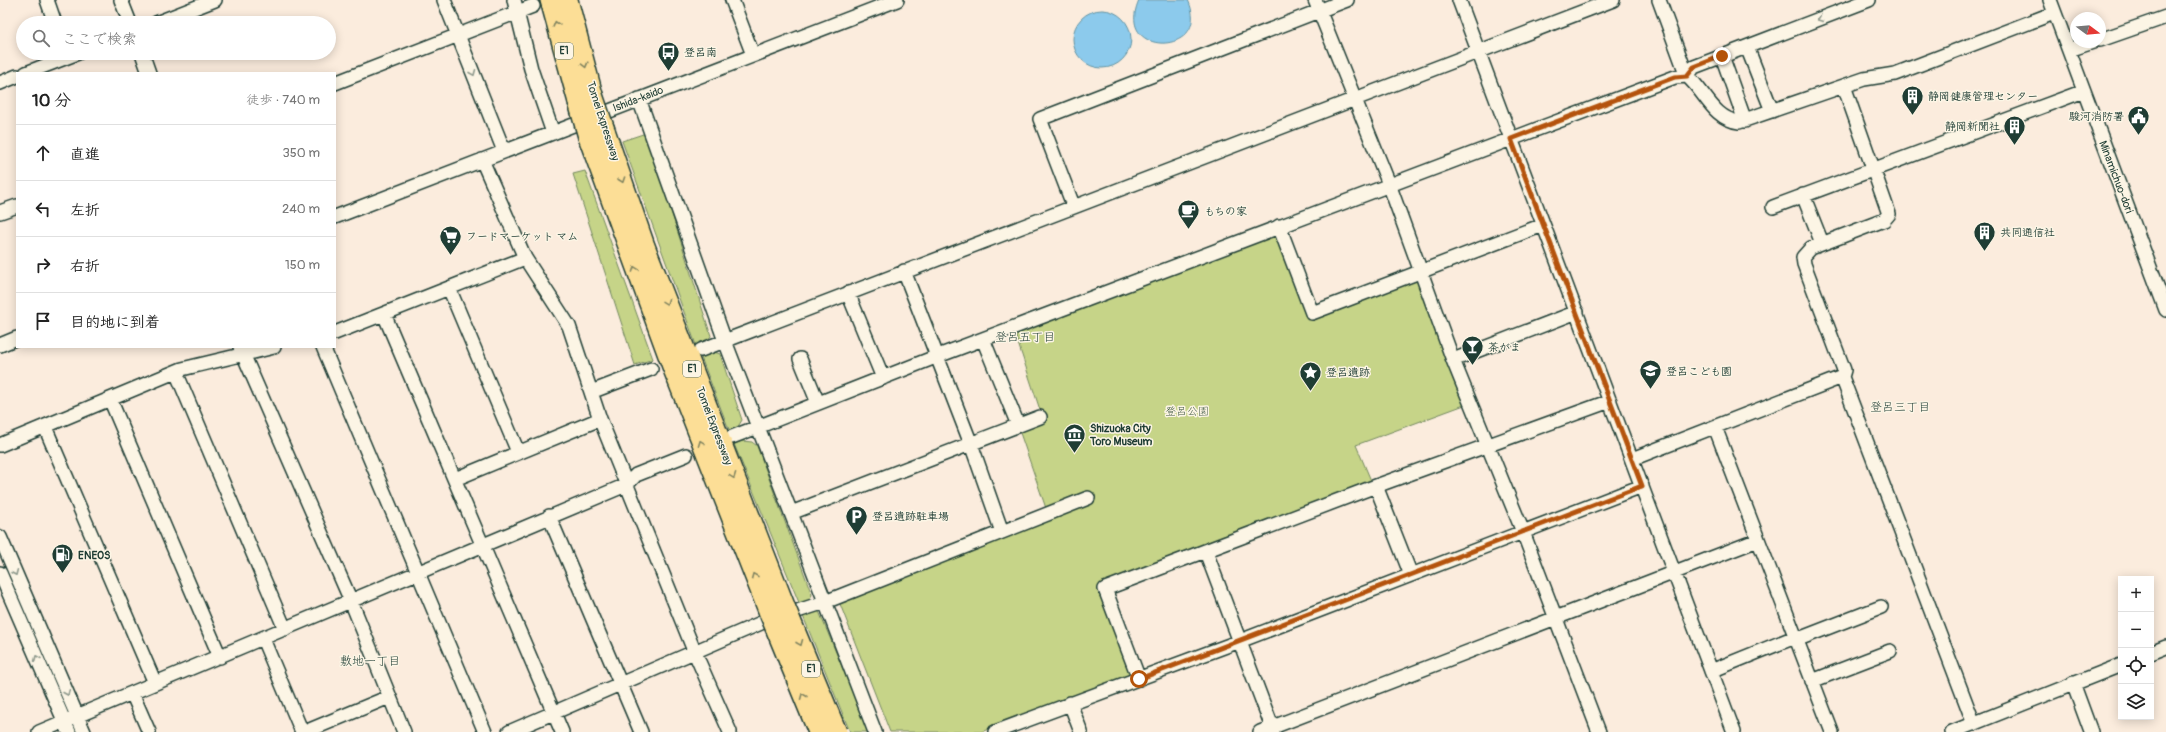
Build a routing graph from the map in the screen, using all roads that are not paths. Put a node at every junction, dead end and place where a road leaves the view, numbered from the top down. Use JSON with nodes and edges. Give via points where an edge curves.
{"nodes":[{"id":1,"x":47,"y":0,"type":"edge"},
{"id":2,"x":121,"y":0,"type":"edge"},
{"id":3,"x":215,"y":0,"type":"edge"},
{"id":4,"x":444,"y":0,"type":"edge"},
{"id":5,"x":568,"y":0,"type":"edge"},
{"id":6,"x":732,"y":0,"type":"edge"},
{"id":7,"x":897,"y":0,"type":"edge"},
{"id":8,"x":1347,"y":0,"type":"edge"},
{"id":9,"x":1458,"y":0,"type":"edge"},
{"id":10,"x":1614,"y":0,"type":"edge"},
{"id":11,"x":1659,"y":0,"type":"edge"},
{"id":12,"x":1869,"y":0,"type":"edge"},
{"id":13,"x":2050,"y":0,"type":"edge"},
{"id":14,"x":1855,"y":2,"type":"edge"},
{"id":15,"x":541,"y":3,"type":"edge"},
{"id":16,"x":1317,"y":5,"type":"edge"},
{"id":17,"x":515,"y":6,"type":"edge"},
{"id":18,"x":2054,"y":13,"type":"junction"},
{"id":19,"x":53,"y":16,"type":"edge"},
{"id":20,"x":127,"y":16,"type":"edge"},
{"id":21,"x":174,"y":16,"type":"edge"},
{"id":22,"x":2166,"y":17,"type":"edge"},
{"id":23,"x":458,"y":37,"type":"junction"},
{"id":24,"x":2106,"y":38,"type":"edge"},
{"id":25,"x":1747,"y":47,"type":"junction"},
{"id":26,"x":2075,"y":48,"type":"edge"},
{"id":27,"x":1478,"y":50,"type":"junction"},
{"id":28,"x":2069,"y":50,"type":"junction"},
{"id":29,"x":753,"y":55,"type":"junction"},
{"id":30,"x":1722,"y":56,"type":"junction"},
{"id":31,"x":57,"y":60,"type":"edge"},
{"id":32,"x":144,"y":60,"type":"edge"},
{"id":33,"x":28,"y":72,"type":"edge"},
{"id":34,"x":149,"y":72,"type":"edge"},
{"id":35,"x":16,"y":76,"type":"edge"},
{"id":36,"x":1687,"y":76,"type":"junction"},
{"id":37,"x":0,"y":83,"type":"edge"},
{"id":38,"x":336,"y":83,"type":"edge"},
{"id":39,"x":1844,"y":86,"type":"junction"},
{"id":40,"x":2084,"y":91,"type":"junction"},
{"id":41,"x":586,"y":98,"type":"junction"},
{"id":42,"x":1355,"y":98,"type":"junction"},
{"id":43,"x":638,"y":99,"type":"junction"},
{"id":44,"x":1772,"y":111,"type":"junction"},
{"id":45,"x":1745,"y":121,"type":"junction"},
{"id":46,"x":553,"y":133,"type":"junction"},
{"id":47,"x":1511,"y":139,"type":"junction"},
{"id":48,"x":504,"y":151,"type":"junction"},
{"id":49,"x":482,"y":160,"type":"junction"},
{"id":50,"x":1872,"y":168,"type":"junction"},
{"id":51,"x":1389,"y":184,"type":"junction"},
{"id":52,"x":1803,"y":195,"type":"junction"},
{"id":53,"x":1073,"y":205,"type":"junction"},
{"id":54,"x":16,"y":206,"type":"edge"},
{"id":55,"x":1773,"y":207,"type":"dead end"},
{"id":56,"x":0,"y":212,"type":"edge"},
{"id":57,"x":336,"y":217,"type":"edge"},
{"id":58,"x":1543,"y":225,"type":"junction"},
{"id":59,"x":1279,"y":226,"type":"junction"},
{"id":60,"x":1822,"y":244,"type":"junction"},
{"id":61,"x":525,"y":258,"type":"junction"},
{"id":62,"x":904,"y":271,"type":"junction"},
{"id":63,"x":1420,"y":272,"type":"junction"},
{"id":64,"x":449,"y":288,"type":"junction"},
{"id":65,"x":848,"y":293,"type":"junction"},
{"id":66,"x":2166,"y":310,"type":"edge"},
{"id":67,"x":1577,"y":312,"type":"junction"},
{"id":68,"x":384,"y":314,"type":"junction"},
{"id":69,"x":336,"y":333,"type":"edge"},
{"id":70,"x":16,"y":338,"type":"edge"},
{"id":71,"x":983,"y":339,"type":"junction"},
{"id":72,"x":725,"y":341,"type":"junction"},
{"id":73,"x":0,"y":345,"type":"edge"},
{"id":74,"x":263,"y":348,"type":"edge"},
{"id":75,"x":323,"y":348,"type":"edge"},
{"id":76,"x":242,"y":350,"type":"edge"},
{"id":77,"x":701,"y":350,"type":"dead end"},
{"id":78,"x":938,"y":356,"type":"junction"},
{"id":79,"x":800,"y":360,"type":"dead end"},
{"id":80,"x":1453,"y":360,"type":"junction"},
{"id":81,"x":651,"y":369,"type":"dead end"},
{"id":82,"x":176,"y":372,"type":"junction"},
{"id":83,"x":1842,"y":377,"type":"junction"},
{"id":84,"x":883,"y":378,"type":"junction"},
{"id":85,"x":591,"y":392,"type":"junction"},
{"id":86,"x":110,"y":400,"type":"junction"},
{"id":87,"x":1610,"y":401,"type":"junction"},
{"id":88,"x":818,"y":403,"type":"junction"},
{"id":89,"x":1040,"y":417,"type":"dead end"},
{"id":90,"x":600,"y":419,"type":"junction"},
{"id":91,"x":1018,"y":425,"type":"junction"},
{"id":92,"x":44,"y":427,"type":"junction"},
{"id":93,"x":758,"y":427,"type":"junction"},
{"id":94,"x":1715,"y":428,"type":"junction"},
{"id":95,"x":732,"y":437,"type":"dead end"},
{"id":96,"x":971,"y":444,"type":"junction"},
{"id":97,"x":0,"y":445,"type":"edge"},
{"id":98,"x":1488,"y":445,"type":"junction"},
{"id":99,"x":518,"y":452,"type":"junction"},
{"id":100,"x":686,"y":455,"type":"dead end"},
{"id":101,"x":1632,"y":459,"type":"junction"},
{"id":102,"x":455,"y":479,"type":"junction"},
{"id":103,"x":626,"y":485,"type":"junction"},
{"id":104,"x":1376,"y":486,"type":"junction"},
{"id":105,"x":1642,"y":486,"type":"junction"},
{"id":106,"x":1088,"y":498,"type":"dead end"},
{"id":107,"x":791,"y":513,"type":"junction"},
{"id":108,"x":549,"y":516,"type":"junction"},
{"id":109,"x":1002,"y":532,"type":"junction"},
{"id":110,"x":1523,"y":532,"type":"junction"},
{"id":111,"x":0,"y":537,"type":"edge"},
{"id":112,"x":1758,"y":540,"type":"junction"},
{"id":113,"x":483,"y":544,"type":"junction"},
{"id":114,"x":1206,"y":552,"type":"junction"},
{"id":115,"x":0,"y":573,"type":"edge"},
{"id":116,"x":417,"y":573,"type":"junction"},
{"id":117,"x":1675,"y":573,"type":"junction"},
{"id":118,"x":1411,"y":575,"type":"junction"},
{"id":119,"x":351,"y":601,"type":"junction"},
{"id":120,"x":825,"y":602,"type":"junction"},
{"id":121,"x":1881,"y":607,"type":"dead end"},
{"id":122,"x":777,"y":610,"type":"junction"},
{"id":123,"x":1555,"y":618,"type":"junction"},
{"id":124,"x":285,"y":629,"type":"junction"},
{"id":125,"x":1796,"y":638,"type":"junction"},
{"id":126,"x":263,"y":639,"type":"junction"},
{"id":127,"x":1240,"y":641,"type":"junction"},
{"id":128,"x":2166,"y":647,"type":"edge"},
{"id":129,"x":1890,"y":651,"type":"dead end"},
{"id":130,"x":2154,"y":652,"type":"edge"},
{"id":131,"x":695,"y":653,"type":"junction"},
{"id":132,"x":220,"y":657,"type":"junction"},
{"id":133,"x":2118,"y":665,"type":"edge"},
{"id":134,"x":1712,"y":671,"type":"junction"},
{"id":135,"x":1139,"y":679,"type":"junction"},
{"id":136,"x":1812,"y":680,"type":"junction"},
{"id":137,"x":155,"y":683,"type":"junction"},
{"id":138,"x":2073,"y":684,"type":"junction"},
{"id":139,"x":620,"y":685,"type":"junction"},
{"id":140,"x":132,"y":693,"type":"junction"},
{"id":141,"x":389,"y":697,"type":"junction"},
{"id":142,"x":1070,"y":703,"type":"junction"},
{"id":143,"x":554,"y":713,"type":"junction"},
{"id":144,"x":77,"y":717,"type":"junction"},
{"id":145,"x":1974,"y":724,"type":"junction"},
{"id":146,"x":67,"y":727,"type":"edge"},
{"id":147,"x":1273,"y":730,"type":"edge"},
{"id":148,"x":39,"y":732,"type":"edge"},
{"id":149,"x":84,"y":732,"type":"edge"},
{"id":150,"x":149,"y":732,"type":"edge"},
{"id":151,"x":304,"y":732,"type":"edge"},
{"id":152,"x":404,"y":732,"type":"edge"},
{"id":153,"x":486,"y":732,"type":"edge"},
{"id":154,"x":509,"y":732,"type":"edge"},
{"id":155,"x":562,"y":732,"type":"edge"},
{"id":156,"x":640,"y":732,"type":"edge"},
{"id":157,"x":730,"y":732,"type":"edge"},
{"id":158,"x":818,"y":732,"type":"edge"},
{"id":159,"x":837,"y":732,"type":"edge"},
{"id":160,"x":875,"y":732,"type":"edge"},
{"id":161,"x":995,"y":732,"type":"edge"},
{"id":162,"x":1081,"y":732,"type":"edge"},
{"id":163,"x":1260,"y":732,"type":"edge"},
{"id":164,"x":1599,"y":732,"type":"edge"},
{"id":165,"x":1734,"y":732,"type":"edge"},
{"id":166,"x":1832,"y":732,"type":"edge"},
{"id":167,"x":1952,"y":732,"type":"edge"},
{"id":168,"x":2091,"y":732,"type":"edge"}],
"edges":[{"from":1,"to":19,"type":"street"},
{"from":2,"to":20,"type":"street"},
{"from":3,"to":21,"type":"street"},
{"from":4,"to":23,"type":"street"},
{"from":5,"to":41,"type":"highway","name":"Tomei Expressway","number":"E1","one_way":true},
{"from":6,"to":29,"type":"street"},
{"from":7,"to":29,"type":"street","name":"Ishida-kaido"},
{"from":8,"to":16,"type":"street"},
{"from":9,"to":27,"type":"street"},
{"from":10,"to":27,"type":"street"},
{"from":11,"to":36,"type":"street"},
{"from":12,"to":14,"type":"street"},
{"from":13,"to":18,"type":"street","name":"Minamichuo-dori"},
{"from":14,"to":25,"type":"street","one_way":true},
{"from":15,"to":17,"type":"street"},
{"from":41,"to":15,"type":"highway","name":"Tomei Expressway","number":"E1","one_way":true},
{"from":16,"to":42,"type":"street"},
{"from":16,"to":53,"type":"street","via":[[1040,119]]},
{"from":17,"to":23,"type":"street"},
{"from":17,"to":46,"type":"street","via":[[531,69]]},
{"from":18,"to":28,"type":"street","name":"Minamichuo-dori"},
{"from":18,"to":39,"type":"street","via":[[1895,74],[1864,79]]},
{"from":22,"to":24,"type":"street"},
{"from":23,"to":38,"type":"street"},
{"from":23,"to":48,"type":"street","one_way":true},
{"from":25,"to":30,"type":"street"},
{"from":25,"to":44,"type":"street"},
{"from":26,"to":28,"type":"street"},
{"from":27,"to":42,"type":"street"},
{"from":27,"to":47,"type":"street"},
{"from":28,"to":40,"type":"street","name":"Minamichuo-dori"},
{"from":29,"to":43,"type":"street","name":"Ishida-kaido"},
{"from":30,"to":36,"type":"street","via":[[1694,67]]},
{"from":30,"to":45,"type":"street"},
{"from":31,"to":33,"type":"street"},
{"from":32,"to":34,"type":"street"},
{"from":35,"to":37,"type":"street"},
{"from":36,"to":45,"type":"street","via":[[1726,119]]},
{"from":36,"to":47,"type":"street","via":[[1675,77]]},
{"from":39,"to":44,"type":"street"},
{"from":39,"to":50,"type":"street"},
{"from":40,"to":50,"type":"street"},
{"from":40,"to":66,"type":"street","name":"Minamichuo-dori"},
{"from":41,"to":122,"type":"highway","name":"Tomei Expressway","number":"E1","bridge":true,"via":[[672,369]]},
{"from":42,"to":51,"type":"street"},
{"from":42,"to":53,"type":"street"},
{"from":43,"to":46,"type":"street","name":"Ishida-kaido"},
{"from":43,"to":72,"type":"street"},
{"from":44,"to":45,"type":"street"},
{"from":46,"to":48,"type":"street","name":"Ishida-kaido"},
{"from":47,"to":51,"type":"street"},
{"from":47,"to":58,"type":"street"},
{"from":48,"to":49,"type":"street","name":"Ishida-kaido"},
{"from":49,"to":57,"type":"street","name":"Ishida-kaido"},
{"from":49,"to":61,"type":"street"},
{"from":50,"to":52,"type":"street"},
{"from":50,"to":60,"type":"street","via":[[1889,211],[1888,218]]},
{"from":51,"to":59,"type":"street"},
{"from":51,"to":63,"type":"street"},
{"from":52,"to":55,"type":"street"},
{"from":52,"to":60,"type":"street"},
{"from":53,"to":62,"type":"street"},
{"from":54,"to":56,"type":"street"},
{"from":58,"to":63,"type":"street"},
{"from":58,"to":67,"type":"street"},
{"from":59,"to":63,"type":"street","via":[[1312,313]]},
{"from":59,"to":71,"type":"street"},
{"from":60,"to":83,"type":"street","via":[[1806,252],[1803,257],[1804,264],[1844,370]]},
{"from":61,"to":64,"type":"street"},
{"from":61,"to":85,"type":"street","via":[[569,326]]},
{"from":62,"to":65,"type":"street"},
{"from":62,"to":78,"type":"street"},
{"from":63,"to":80,"type":"street"},
{"from":64,"to":68,"type":"street"},
{"from":64,"to":99,"type":"street"},
{"from":65,"to":72,"type":"street"},
{"from":65,"to":84,"type":"street"},
{"from":67,"to":80,"type":"street"},
{"from":67,"to":87,"type":"street"},
{"from":68,"to":69,"type":"street"},
{"from":68,"to":102,"type":"street"},
{"from":70,"to":73,"type":"street"},
{"from":71,"to":78,"type":"street"},
{"from":71,"to":91,"type":"street"},
{"from":72,"to":77,"type":"street"},
{"from":72,"to":93,"type":"street"},
{"from":74,"to":76,"type":"street"},
{"from":75,"to":116,"type":"street"},
{"from":76,"to":82,"type":"street"},
{"from":76,"to":119,"type":"street"},
{"from":78,"to":84,"type":"street"},
{"from":78,"to":96,"type":"street"},
{"from":79,"to":88,"type":"street"},
{"from":80,"to":98,"type":"street"},
{"from":81,"to":85,"type":"street"},
{"from":82,"to":86,"type":"street"},
{"from":82,"to":124,"type":"street"},
{"from":83,"to":94,"type":"street"},
{"from":83,"to":145,"type":"street"},
{"from":84,"to":88,"type":"street"},
{"from":85,"to":90,"type":"street"},
{"from":86,"to":92,"type":"street"},
{"from":86,"to":132,"type":"street"},
{"from":87,"to":98,"type":"street"},
{"from":87,"to":101,"type":"street"},
{"from":88,"to":93,"type":"street"},
{"from":89,"to":91,"type":"street"},
{"from":90,"to":99,"type":"street"},
{"from":90,"to":103,"type":"street"},
{"from":91,"to":96,"type":"street"},
{"from":92,"to":97,"type":"street"},
{"from":92,"to":137,"type":"street"},
{"from":93,"to":95,"type":"street"},
{"from":93,"to":107,"type":"street"},
{"from":94,"to":101,"type":"street"},
{"from":94,"to":112,"type":"street"},
{"from":96,"to":107,"type":"street"},
{"from":96,"to":109,"type":"street"},
{"from":98,"to":104,"type":"street"},
{"from":98,"to":110,"type":"street"},
{"from":99,"to":102,"type":"street"},
{"from":100,"to":103,"type":"street","via":[[636,475]]},
{"from":101,"to":105,"type":"street"},
{"from":102,"to":113,"type":"street"},
{"from":103,"to":108,"type":"street"},
{"from":103,"to":131,"type":"street"},
{"from":104,"to":114,"type":"street"},
{"from":104,"to":118,"type":"street"},
{"from":105,"to":110,"type":"street"},
{"from":105,"to":117,"type":"street"},
{"from":106,"to":109,"type":"street"},
{"from":107,"to":120,"type":"street"},
{"from":108,"to":113,"type":"street"},
{"from":108,"to":139,"type":"street"},
{"from":109,"to":120,"type":"street"},
{"from":110,"to":118,"type":"street"},
{"from":110,"to":123,"type":"street"},
{"from":111,"to":144,"type":"street","one_way":true},
{"from":112,"to":117,"type":"street"},
{"from":112,"to":125,"type":"street"},
{"from":113,"to":116,"type":"street"},
{"from":113,"to":143,"type":"street"},
{"from":114,"to":127,"type":"street"},
{"from":114,"to":135,"type":"street","via":[[1105,589]]},
{"from":146,"to":115,"type":"street","one_way":true},
{"from":116,"to":119,"type":"street"},
{"from":116,"to":153,"type":"street"},
{"from":117,"to":123,"type":"street"},
{"from":117,"to":134,"type":"street"},
{"from":118,"to":127,"type":"street"},
{"from":119,"to":124,"type":"street"},
{"from":119,"to":141,"type":"street"},
{"from":120,"to":131,"type":"street","via":[[761,623]]},
{"from":120,"to":160,"type":"street"},
{"from":121,"to":125,"type":"street"},
{"from":158,"to":122,"type":"highway","name":"Tomei Expressway","number":"E1","one_way":true,"bridge":true},
{"from":122,"to":159,"type":"highway","name":"Tomei Expressway","number":"E1","one_way":true,"bridge":true},
{"from":123,"to":147,"type":"street"},
{"from":123,"to":164,"type":"street"},
{"from":124,"to":126,"type":"street"},
{"from":125,"to":134,"type":"street"},
{"from":125,"to":136,"type":"street"},
{"from":126,"to":132,"type":"street"},
{"from":126,"to":151,"type":"street"},
{"from":127,"to":135,"type":"street"},
{"from":127,"to":147,"type":"street"},
{"from":128,"to":130,"type":"street"},
{"from":129,"to":136,"type":"street"},
{"from":131,"to":139,"type":"street"},
{"from":131,"to":157,"type":"street"},
{"from":132,"to":137,"type":"street"},
{"from":133,"to":138,"type":"street"},
{"from":134,"to":165,"type":"street"},
{"from":135,"to":142,"type":"street"},
{"from":136,"to":166,"type":"street"},
{"from":137,"to":140,"type":"street"},
{"from":138,"to":145,"type":"street"},
{"from":138,"to":168,"type":"street"},
{"from":139,"to":143,"type":"street"},
{"from":139,"to":156,"type":"street"},
{"from":140,"to":144,"type":"street"},
{"from":140,"to":150,"type":"street"},
{"from":141,"to":151,"type":"street"},
{"from":141,"to":152,"type":"street"},
{"from":142,"to":161,"type":"street"},
{"from":142,"to":162,"type":"street"},
{"from":143,"to":154,"type":"street"},
{"from":143,"to":155,"type":"street"},
{"from":144,"to":146,"type":"street"},
{"from":144,"to":149,"type":"street"},
{"from":145,"to":167,"type":"street"},
{"from":146,"to":148,"type":"street"},
{"from":147,"to":163,"type":"street"}]}
